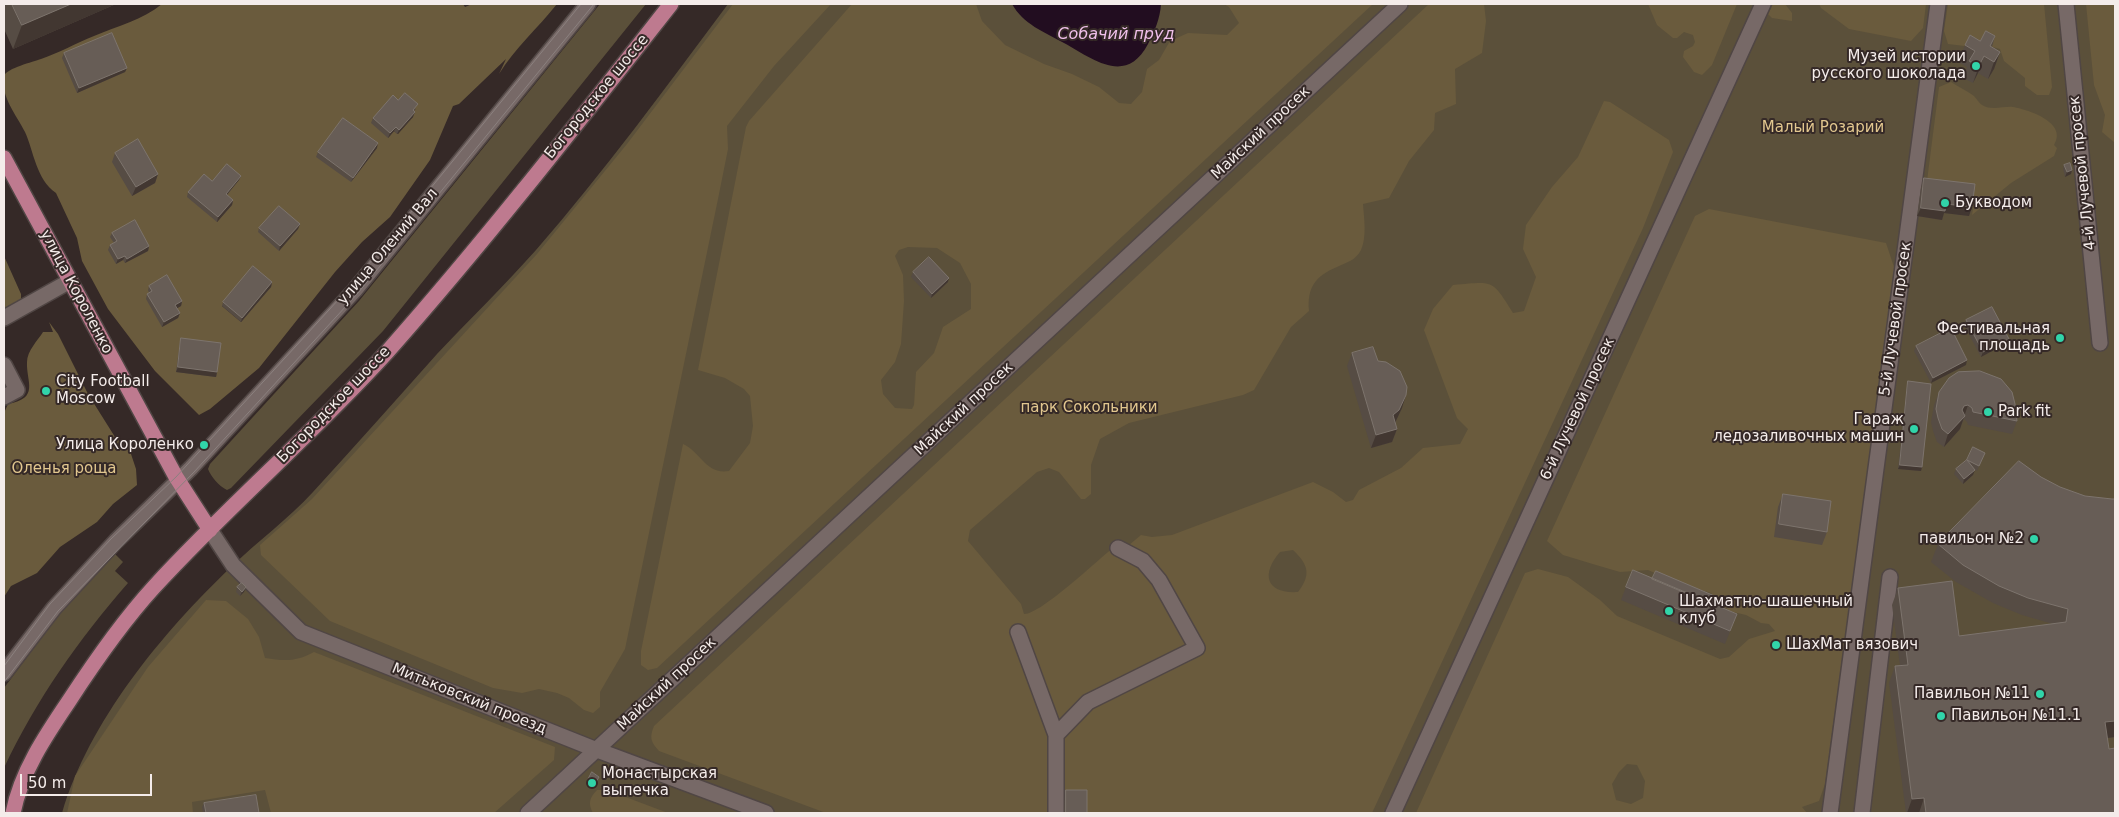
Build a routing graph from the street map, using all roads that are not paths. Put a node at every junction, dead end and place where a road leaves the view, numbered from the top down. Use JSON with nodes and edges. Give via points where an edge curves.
{"nodes":[{"id":1,"x":588,"y":4,"type":"edge"},
{"id":2,"x":672,"y":4,"type":"edge"},
{"id":3,"x":1400,"y":4,"type":"edge"},
{"id":4,"x":1763,"y":4,"type":"edge"},
{"id":5,"x":1938,"y":4,"type":"edge"},
{"id":6,"x":2066,"y":4,"type":"edge"},
{"id":7,"x":4,"y":158,"type":"edge"},
{"id":8,"x":70,"y":281,"type":"junction"},
{"id":9,"x":4,"y":318,"type":"edge"},
{"id":10,"x":2100,"y":343,"type":"dead end"},
{"id":11,"x":4,"y":365,"type":"edge"},
{"id":12,"x":4,"y":397,"type":"edge"},
{"id":13,"x":179,"y":481,"type":"junction"},
{"id":14,"x":210,"y":530,"type":"junction"},
{"id":15,"x":1118,"y":548,"type":"dead end"},
{"id":16,"x":1890,"y":577,"type":"dead end"},
{"id":17,"x":1018,"y":632,"type":"dead end"},
{"id":18,"x":4,"y":673,"type":"edge"},
{"id":19,"x":1056,"y":735,"type":"junction"},
{"id":20,"x":597,"y":750,"type":"junction"},
{"id":21,"x":11,"y":811,"type":"edge"},
{"id":22,"x":528,"y":813,"type":"edge"},
{"id":23,"x":766,"y":813,"type":"edge"},
{"id":24,"x":1056,"y":813,"type":"edge"},
{"id":25,"x":1393,"y":813,"type":"edge"},
{"id":26,"x":1830,"y":813,"type":"edge"},
{"id":27,"x":1862,"y":813,"type":"edge"}],
"edges":[{"from":1,"to":13,"type":"street","name":"улица Олений Вал","via":[[355,290]]},
{"from":2,"to":14,"type":"main road","name":"Богородское шоссе","via":[[564,140],[389,349],[343,400]]},
{"from":3,"to":20,"type":"street","name":"Майский просек"},
{"from":4,"to":25,"type":"street","name":"6-й Лучевой просек"},
{"from":5,"to":26,"type":"street","name":"5-й Лучевой просек"},
{"from":6,"to":10,"type":"street","name":"4-й Лучевой просек"},
{"from":7,"to":8,"type":"main road","name":"улица Короленко"},
{"from":8,"to":9,"type":"street"},
{"from":8,"to":13,"type":"main road","name":"улица Короленко"},
{"from":11,"to":12,"type":"street","via":[[17,390]]},
{"from":13,"to":14,"type":"main road","name":"улица Короленко"},
{"from":13,"to":18,"type":"street","name":"улица Олений Вал","via":[[116,541],[54,608]]},
{"from":14,"to":20,"type":"street","name":"Митьковский проезд","via":[[233,564],[300,632]]},
{"from":14,"to":21,"type":"main road","name":"Богородское шоссе","via":[[153,588],[104,647],[47,733],[30,763]]},
{"from":15,"to":19,"type":"street","via":[[1143,561],[1159,580],[1197,648],[1088,702]]},
{"from":16,"to":27,"type":"street"},
{"from":17,"to":19,"type":"street"},
{"from":19,"to":24,"type":"street"},
{"from":20,"to":22,"type":"street","name":"Майский просек"},
{"from":20,"to":23,"type":"street","name":"Митьковский проезд"}]}
